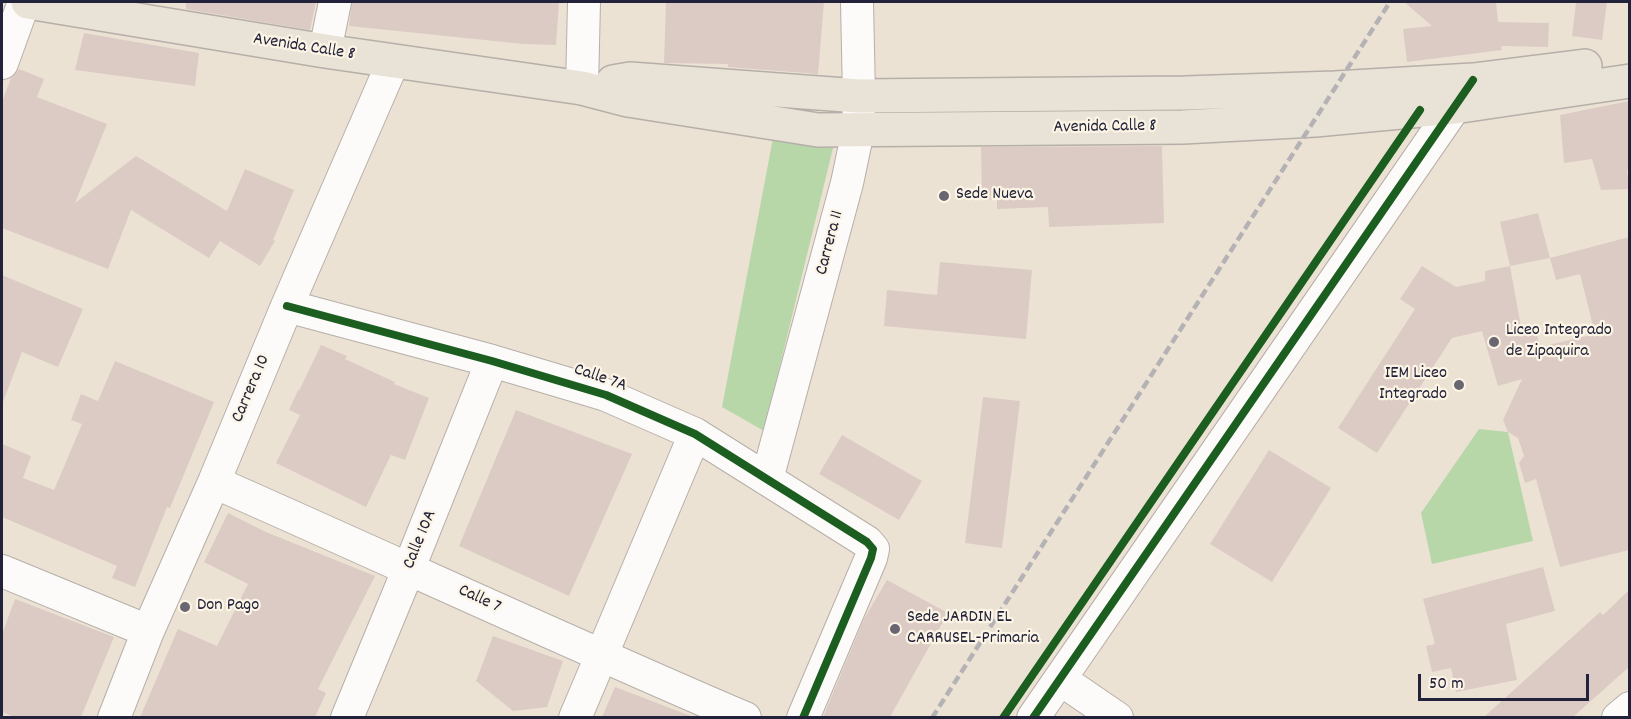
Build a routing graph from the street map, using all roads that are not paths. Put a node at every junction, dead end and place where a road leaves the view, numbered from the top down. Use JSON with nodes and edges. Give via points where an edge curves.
{"nodes":[{"id":1,"x":26,"y":2,"type":"edge"},
{"id":2,"x":335,"y":2,"type":"edge"},
{"id":3,"x":584,"y":2,"type":"edge"},
{"id":4,"x":857,"y":2,"type":"edge"},
{"id":5,"x":325,"y":51,"type":"junction"},
{"id":6,"x":1629,"y":60,"type":"edge"},
{"id":7,"x":393,"y":62,"type":"junction"},
{"id":8,"x":2,"y":63,"type":"edge"},
{"id":9,"x":1473,"y":80,"type":"junction"},
{"id":10,"x":1629,"y":81,"type":"edge"},
{"id":11,"x":582,"y":88,"type":"junction"},
{"id":12,"x":859,"y":96,"type":"junction"},
{"id":13,"x":1454,"y":107,"type":"junction"},
{"id":14,"x":858,"y":131,"type":"junction"},
{"id":15,"x":287,"y":306,"type":"junction"},
{"id":16,"x":492,"y":361,"type":"junction"},
{"id":17,"x":695,"y":434,"type":"junction"},
{"id":18,"x":767,"y":479,"type":"junction"},
{"id":19,"x":214,"y":482,"type":"junction"},
{"id":20,"x":409,"y":568,"type":"junction"},
{"id":21,"x":2,"y":571,"type":"edge"},
{"id":22,"x":148,"y":631,"type":"junction"},
{"id":23,"x":600,"y":656,"type":"junction"},
{"id":24,"x":1060,"y":679,"type":"junction"},
{"id":25,"x":1629,"y":708,"type":"edge"},
{"id":26,"x":114,"y":717,"type":"edge"},
{"id":27,"x":347,"y":717,"type":"edge"},
{"id":28,"x":575,"y":717,"type":"edge"},
{"id":29,"x":745,"y":717,"type":"edge"},
{"id":30,"x":803,"y":717,"type":"edge"},
{"id":31,"x":1034,"y":717,"type":"edge"},
{"id":32,"x":1117,"y":717,"type":"edge"},
{"id":33,"x":1618,"y":717,"type":"edge"}],
"edges":[{"from":1,"to":5,"type":"main road","name":"Avenida Calle 8"},
{"from":1,"to":8,"type":"street"},
{"from":2,"to":5,"type":"street"},
{"from":3,"to":11,"type":"street"},
{"from":4,"to":12,"type":"street","name":"Carrera 11"},
{"from":5,"to":7,"type":"main road","name":"Avenida Calle 8"},
{"from":6,"to":9,"type":"main road","name":"Avenida Calle 8"},
{"from":7,"to":11,"type":"main road","name":"Avenida Calle 8"},
{"from":7,"to":15,"type":"street","name":"Carrera 10"},
{"from":9,"to":12,"type":"main road","name":"Avenida Calle 8","via":[[1185,93]]},
{"from":9,"to":13,"type":"street"},
{"from":10,"to":13,"type":"main road","name":"Avenida Calle 8"},
{"from":11,"to":12,"type":"main road","name":"Avenida Calle 8","via":[[630,79]]},
{"from":11,"to":14,"type":"main road","name":"Avenida Calle 8","via":[[756,122]]},
{"from":12,"to":14,"type":"street","name":"Carrera 11"},
{"from":13,"to":14,"type":"main road","name":"Avenida Calle 8","via":[[1183,127]]},
{"from":13,"to":24,"type":"street"},
{"from":14,"to":18,"type":"street","name":"Carrera 11"},
{"from":15,"to":16,"type":"street","name":"Calle 7A"},
{"from":15,"to":19,"type":"street","name":"Carrera 10"},
{"from":16,"to":17,"type":"street","name":"Calle 7A","via":[[606,395]]},
{"from":16,"to":20,"type":"street","name":"Calle 10A"},
{"from":17,"to":18,"type":"street","name":"Calle 7A"},
{"from":17,"to":23,"type":"street"},
{"from":18,"to":30,"type":"street","name":"Calle 7A","via":[[873,549]]},
{"from":19,"to":20,"type":"street","name":"Calle 7"},
{"from":19,"to":22,"type":"street","name":"Carrera 10"},
{"from":20,"to":23,"type":"street","name":"Calle 7"},
{"from":20,"to":27,"type":"street","name":"Calle 10A"},
{"from":21,"to":22,"type":"street"},
{"from":22,"to":26,"type":"street","name":"Carrera 10"},
{"from":23,"to":28,"type":"street"},
{"from":23,"to":29,"type":"street","name":"Calle 7"},
{"from":24,"to":31,"type":"street"},
{"from":24,"to":32,"type":"street"},
{"from":25,"to":33,"type":"street"}]}
